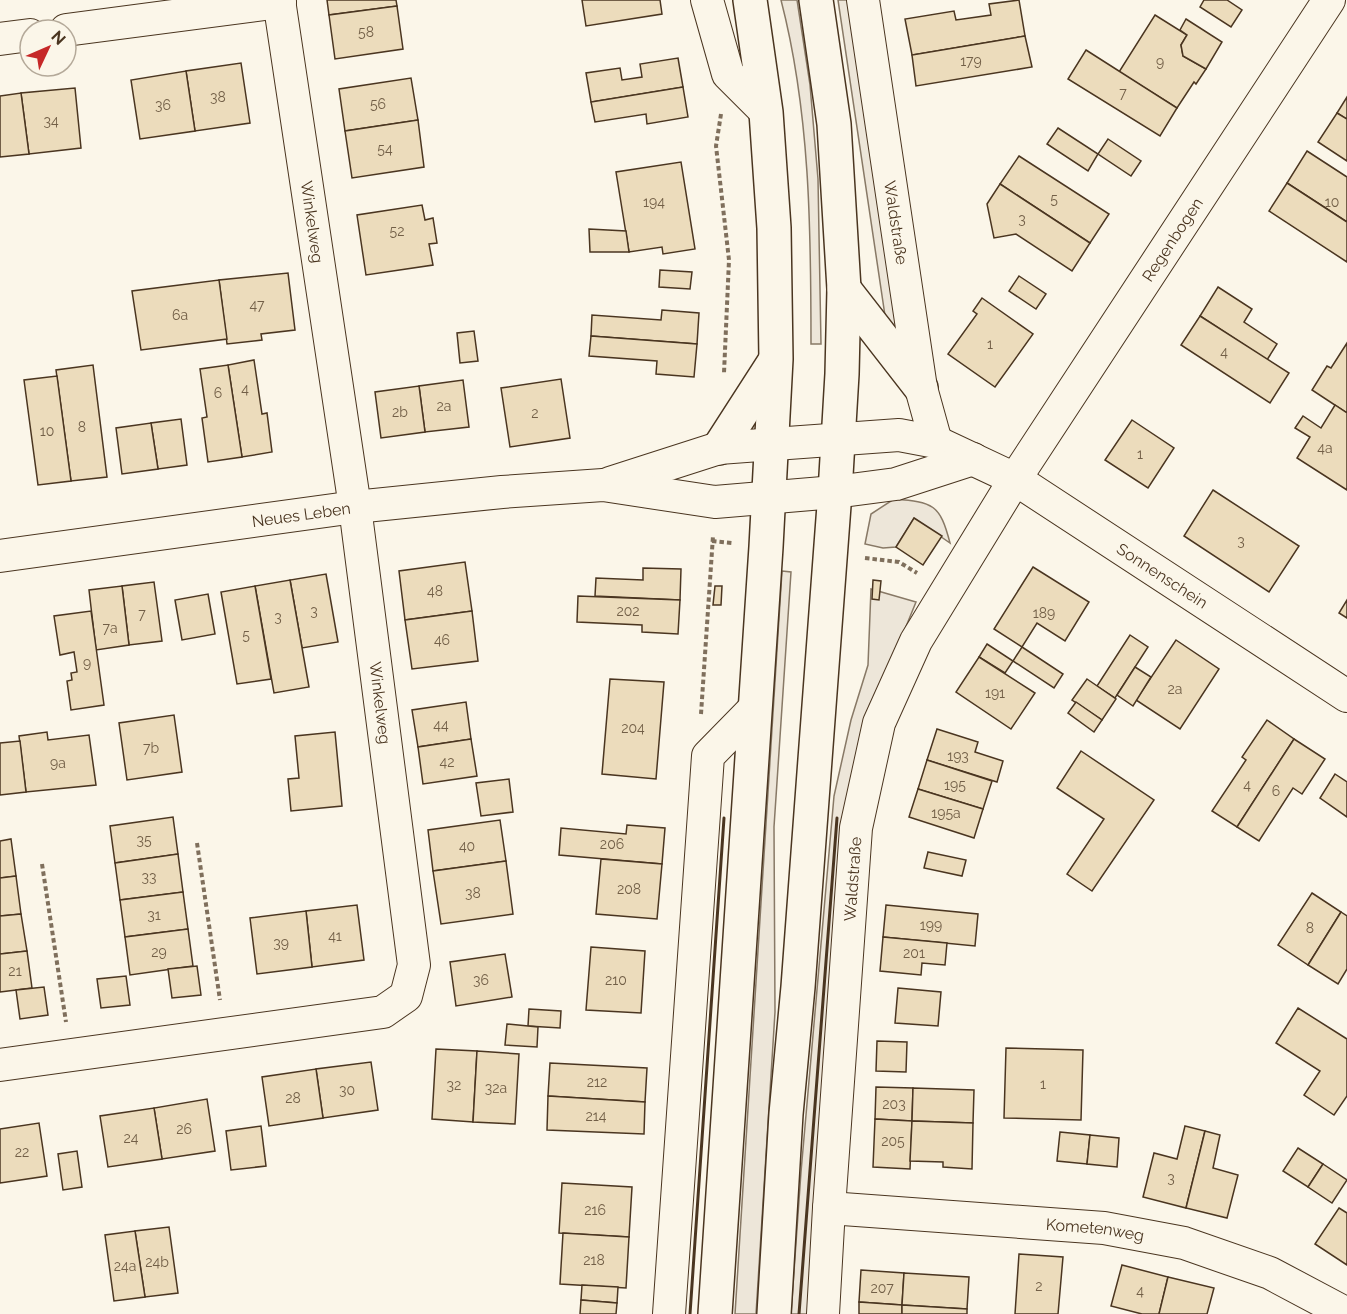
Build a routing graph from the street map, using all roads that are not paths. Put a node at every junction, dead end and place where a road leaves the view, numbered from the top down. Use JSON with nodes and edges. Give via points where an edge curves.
{"nodes":[{"id":1,"x":707,"y":0,"type":"edge"},
{"id":2,"x":750,"y":0,"type":"edge"},
{"id":3,"x":816,"y":0,"type":"edge"},
{"id":4,"x":863,"y":0,"type":"edge"},
{"id":5,"x":1329,"y":0,"type":"edge"},
{"id":6,"x":279,"y":1,"type":"edge"},
{"id":7,"x":78,"y":28,"type":"edge"},
{"id":8,"x":18,"y":37,"type":"edge"},
{"id":9,"x":0,"y":39,"type":"edge"},
{"id":10,"x":766,"y":112,"type":"junction"},
{"id":11,"x":844,"y":289,"type":"junction"},
{"id":12,"x":776,"y":359,"type":"junction"},
{"id":13,"x":921,"y":388,"type":"junction"},
{"id":14,"x":838,"y":439,"type":"junction"},
{"id":15,"x":936,"y":442,"type":"junction"},
{"id":16,"x":772,"y":444,"type":"junction"},
{"id":17,"x":719,"y":447,"type":"junction"},
{"id":18,"x":974,"y":459,"type":"junction"},
{"id":19,"x":1015,"y":479,"type":"junction"},
{"id":20,"x":603,"y":485,"type":"junction"},
{"id":21,"x":835,"y":492,"type":"junction"},
{"id":22,"x":769,"y":498,"type":"junction"},
{"id":23,"x":355,"y":507,"type":"junction"},
{"id":24,"x":0,"y":556,"type":"edge"},
{"id":25,"x":1347,"y":696,"type":"edge"},
{"id":26,"x":755,"y":708,"type":"junction"},
{"id":27,"x":0,"y":1065,"type":"edge"},
{"id":28,"x":829,"y":1208,"type":"junction"},
{"id":29,"x":669,"y":1314,"type":"edge"},
{"id":30,"x":715,"y":1314,"type":"edge"},
{"id":31,"x":774,"y":1314,"type":"edge"},
{"id":32,"x":823,"y":1314,"type":"edge"},
{"id":33,"x":1347,"y":1314,"type":"edge"}],
"edges":[{"from":1,"to":10,"type":"street","via":[[728,74]]},
{"from":2,"to":10,"type":"main road"},
{"from":3,"to":11,"type":"main road","via":[[834,124]]},
{"from":4,"to":13,"type":"street","name":"Waldstraße"},
{"from":5,"to":19,"type":"street","name":"Regenbogen"},
{"from":6,"to":7,"type":"street"},
{"from":6,"to":23,"type":"street","name":"Winkelweg"},
{"from":8,"to":9,"type":"street"},
{"from":10,"to":12,"type":"main road","via":[[774,228]]},
{"from":11,"to":13,"type":"main road"},
{"from":11,"to":14,"type":"main road"},
{"from":12,"to":16,"type":"main road"},
{"from":12,"to":17,"type":"main road"},
{"from":13,"to":15,"type":"street","name":"Waldstraße"},
{"from":14,"to":15,"type":"street","name":"Sonnenschein","via":[[899,435]]},
{"from":14,"to":16,"type":"street"},
{"from":14,"to":21,"type":"main road"},
{"from":15,"to":18,"type":"street","name":"Sonnenschein"},
{"from":16,"to":17,"type":"street","name":"Neues Leben"},
{"from":16,"to":22,"type":"main road"},
{"from":17,"to":20,"type":"street","name":"Neues Leben"},
{"from":18,"to":19,"type":"street","name":"Sonnenschein"},
{"from":18,"to":21,"type":"street","via":[[896,484]]},
{"from":19,"to":25,"type":"street","name":"Sonnenschein"},
{"from":19,"to":28,"type":"street","name":"Waldstraße","via":[[916,641],[879,723],[856,828]]},
{"from":20,"to":22,"type":"street","name":"Neues Leben","via":[[715,501]]},
{"from":20,"to":23,"type":"street","name":"Neues Leben"},
{"from":21,"to":22,"type":"street"},
{"from":21,"to":31,"type":"main road"},
{"from":22,"to":26,"type":"main road"},
{"from":23,"to":24,"type":"street","name":"Neues Leben"},
{"from":23,"to":27,"type":"street","name":"Winkelweg","via":[[414,965],[406,996],[382,1012]]},
{"from":26,"to":29,"type":"street","via":[[708,756]]},
{"from":26,"to":30,"type":"main road"},
{"from":28,"to":32,"type":"street","name":"Waldstraße"},
{"from":28,"to":33,"type":"street","name":"Kometenweg","via":[[1104,1228],[1184,1243],[1270,1273]]}]}
